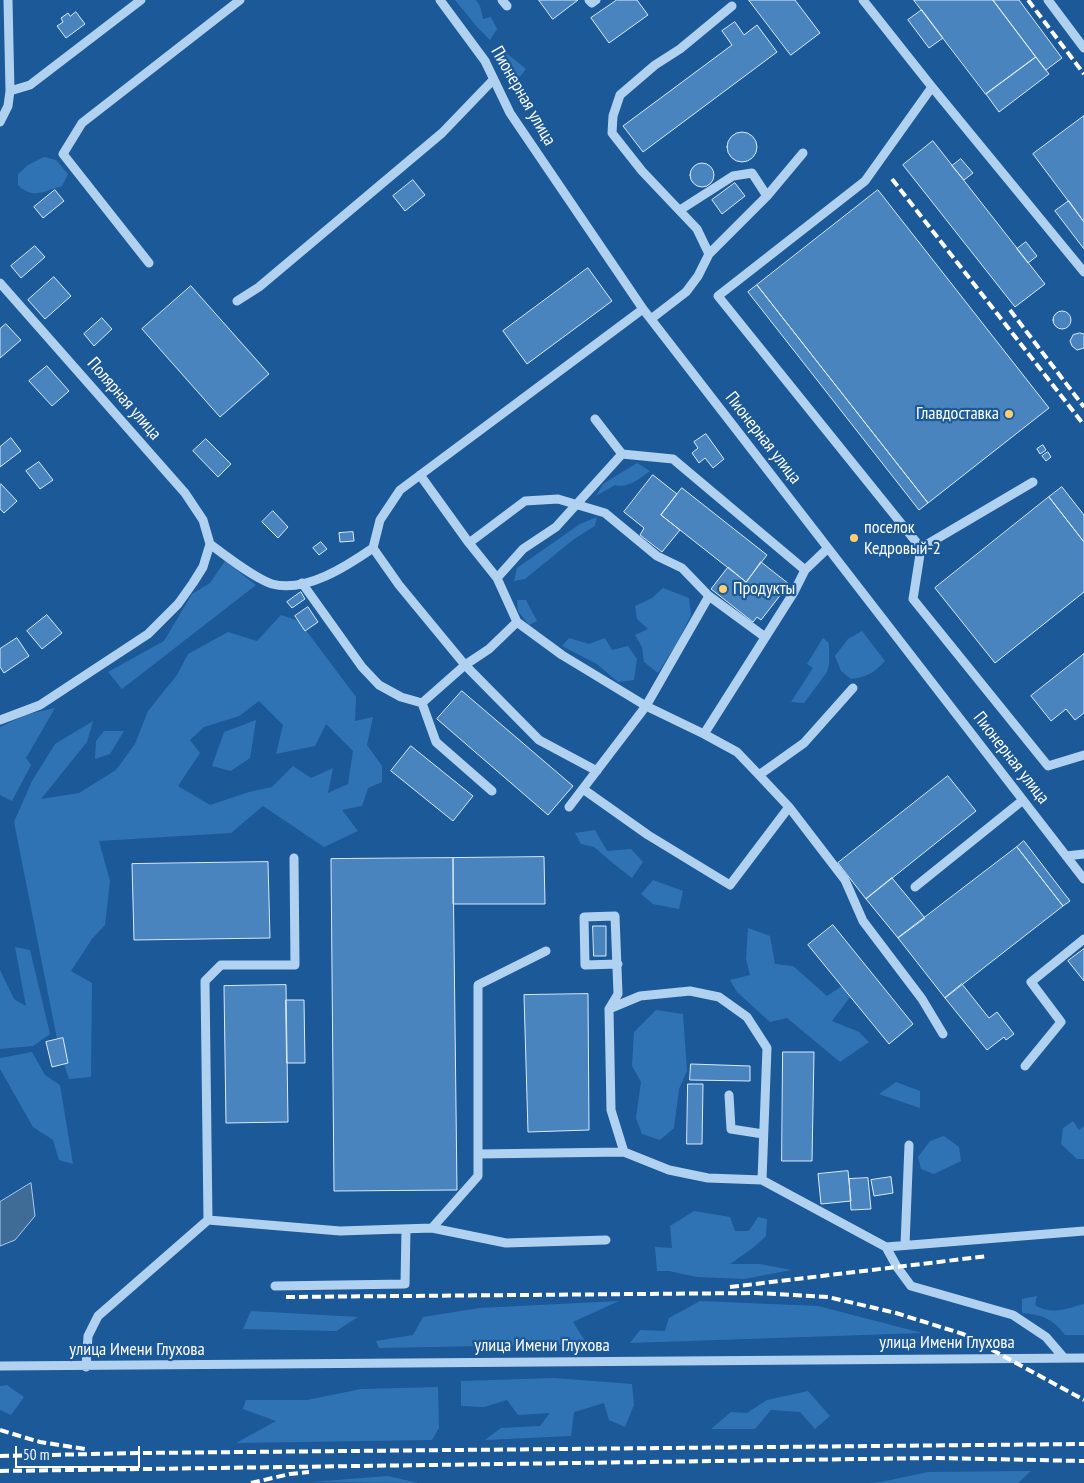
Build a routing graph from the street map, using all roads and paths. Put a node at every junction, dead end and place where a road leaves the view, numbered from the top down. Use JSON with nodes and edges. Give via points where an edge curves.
{"nodes":[{"id":1,"x":8,"y":0,"type":"edge"},
{"id":2,"x":141,"y":0,"type":"edge"},
{"id":3,"x":240,"y":0,"type":"edge"},
{"id":4,"x":440,"y":0,"type":"edge"},
{"id":5,"x":590,"y":0,"type":"edge"},
{"id":6,"x":596,"y":0,"type":"edge"},
{"id":7,"x":863,"y":0,"type":"edge"},
{"id":8,"x":1048,"y":0,"type":"edge"},
{"id":9,"x":732,"y":6,"type":"dead end"},
{"id":10,"x":1084,"y":48,"type":"edge"},
{"id":11,"x":493,"y":80,"type":"junction"},
{"id":12,"x":932,"y":87,"type":"junction"},
{"id":13,"x":10,"y":91,"type":"junction"},
{"id":14,"x":0,"y":122,"type":"edge"},
{"id":15,"x":802,"y":153,"type":"dead end"},
{"id":16,"x":767,"y":196,"type":"junction"},
{"id":17,"x":680,"y":210,"type":"junction"},
{"id":18,"x":709,"y":254,"type":"junction"},
{"id":19,"x":149,"y":263,"type":"dead end"},
{"id":20,"x":1084,"y":272,"type":"edge"},
{"id":21,"x":0,"y":283,"type":"edge"},
{"id":22,"x":237,"y":301,"type":"dead end"},
{"id":23,"x":643,"y":309,"type":"junction"},
{"id":24,"x":651,"y":319,"type":"junction"},
{"id":25,"x":595,"y":419,"type":"dead end"},
{"id":26,"x":622,"y":454,"type":"junction"},
{"id":27,"x":420,"y":475,"type":"junction"},
{"id":28,"x":1033,"y":482,"type":"dead end"},
{"id":29,"x":577,"y":505,"type":"junction"},
{"id":30,"x":469,"y":543,"type":"junction"},
{"id":31,"x":210,"y":544,"type":"junction"},
{"id":32,"x":373,"y":548,"type":"junction"},
{"id":33,"x":828,"y":548,"type":"junction"},
{"id":34,"x":921,"y":548,"type":"junction"},
{"id":35,"x":805,"y":570,"type":"junction"},
{"id":36,"x":497,"y":578,"type":"junction"},
{"id":37,"x":302,"y":583,"type":"junction"},
{"id":38,"x":709,"y":596,"type":"junction"},
{"id":39,"x":517,"y":622,"type":"junction"},
{"id":40,"x":765,"y":637,"type":"junction"},
{"id":41,"x":465,"y":665,"type":"junction"},
{"id":42,"x":853,"y":688,"type":"dead end"},
{"id":43,"x":422,"y":703,"type":"junction"},
{"id":44,"x":646,"y":706,"type":"junction"},
{"id":45,"x":0,"y":720,"type":"edge"},
{"id":46,"x":704,"y":734,"type":"junction"},
{"id":47,"x":1084,"y":755,"type":"edge"},
{"id":48,"x":597,"y":771,"type":"junction"},
{"id":49,"x":759,"y":775,"type":"junction"},
{"id":50,"x":583,"y":789,"type":"junction"},
{"id":51,"x":492,"y":791,"type":"dead end"},
{"id":52,"x":1023,"y":800,"type":"junction"},
{"id":53,"x":569,"y":806,"type":"dead end"},
{"id":54,"x":789,"y":808,"type":"junction"},
{"id":55,"x":1084,"y":854,"type":"edge"},
{"id":56,"x":1066,"y":856,"type":"junction"},
{"id":57,"x":294,"y":858,"type":"dead end"},
{"id":58,"x":1084,"y":879,"type":"edge"},
{"id":59,"x":915,"y":887,"type":"dead end"},
{"id":60,"x":1084,"y":939,"type":"edge"},
{"id":61,"x":546,"y":951,"type":"dead end"},
{"id":62,"x":618,"y":964,"type":"junction"},
{"id":63,"x":609,"y":1009,"type":"junction"},
{"id":64,"x":943,"y":1034,"type":"dead end"},
{"id":65,"x":1024,"y":1066,"type":"dead end"},
{"id":66,"x":729,"y":1095,"type":"dead end"},
{"id":67,"x":763,"y":1134,"type":"junction"},
{"id":68,"x":908,"y":1146,"type":"dead end"},
{"id":69,"x":624,"y":1152,"type":"junction"},
{"id":70,"x":478,"y":1154,"type":"junction"},
{"id":71,"x":762,"y":1180,"type":"junction"},
{"id":72,"x":208,"y":1220,"type":"junction"},
{"id":73,"x":432,"y":1228,"type":"junction"},
{"id":74,"x":406,"y":1229,"type":"junction"},
{"id":75,"x":1084,"y":1231,"type":"edge"},
{"id":76,"x":606,"y":1240,"type":"dead end"},
{"id":77,"x":906,"y":1245,"type":"junction"},
{"id":78,"x":886,"y":1247,"type":"junction"},
{"id":79,"x":275,"y":1286,"type":"dead end"},
{"id":80,"x":1064,"y":1358,"type":"junction"},
{"id":81,"x":1084,"y":1358,"type":"edge"},
{"id":82,"x":0,"y":1366,"type":"edge"},
{"id":83,"x":86,"y":1366,"type":"junction"}],
"edges":[{"from":1,"to":13,"type":"street"},
{"from":2,"to":13,"type":"street","via":[[30,85]]},
{"from":3,"to":19,"type":"street","via":[[82,123],[64,154]]},
{"from":4,"to":11,"type":"street","name":"Пионерная улица","via":[[485,61]]},
{"from":5,"to":6,"type":"street","via":[[592,3]]},
{"from":7,"to":12,"type":"street"},
{"from":8,"to":10,"type":"street"},
{"from":9,"to":17,"type":"street","via":[[620,95],[613,116],[612,133],[642,172]]},
{"from":11,"to":22,"type":"street","via":[[442,133],[259,287]]},
{"from":11,"to":23,"type":"street","name":"Пионерная улица","via":[[510,114]]},
{"from":12,"to":20,"type":"street"},
{"from":12,"to":34,"type":"street","via":[[864,181],[718,296]]},
{"from":13,"to":14,"type":"street","via":[[8,106]]},
{"from":15,"to":16,"type":"street"},
{"from":16,"to":17,"type":"street","via":[[752,173],[733,176]]},
{"from":16,"to":18,"type":"street"},
{"from":17,"to":18,"type":"street","via":[[697,229]]},
{"from":18,"to":24,"type":"street","via":[[686,292]]},
{"from":21,"to":31,"type":"street","name":"Полярная улица","via":[[185,493],[203,520]]},
{"from":23,"to":24,"type":"street","name":"Пионерная улица"},
{"from":23,"to":27,"type":"street"},
{"from":24,"to":33,"type":"street","name":"Пионерная улица"},
{"from":25,"to":26,"type":"street"},
{"from":26,"to":29,"type":"street"},
{"from":26,"to":35,"type":"street","via":[[673,459]]},
{"from":27,"to":30,"type":"street"},
{"from":27,"to":32,"type":"street","via":[[400,490],[380,520]]},
{"from":28,"to":34,"type":"street"},
{"from":29,"to":30,"type":"street","via":[[558,499],[525,500]]},
{"from":29,"to":36,"type":"street","via":[[556,527],[523,548]]},
{"from":29,"to":38,"type":"street","via":[[605,513],[657,556],[682,568]]},
{"from":30,"to":36,"type":"street"},
{"from":31,"to":37,"type":"street","via":[[272,584]]},
{"from":31,"to":45,"type":"street","via":[[203,567],[193,583],[178,604],[148,634],[40,705]]},
{"from":32,"to":37,"type":"street","via":[[330,574]]},
{"from":32,"to":41,"type":"street"},
{"from":33,"to":35,"type":"street"},
{"from":33,"to":52,"type":"street","name":"Пионерная улица"},
{"from":34,"to":47,"type":"street","via":[[913,598],[1048,766]]},
{"from":35,"to":40,"type":"street"},
{"from":36,"to":39,"type":"street"},
{"from":37,"to":43,"type":"street","via":[[362,667],[379,685],[401,697]]},
{"from":38,"to":40,"type":"street"},
{"from":38,"to":44,"type":"street"},
{"from":39,"to":41,"type":"street","via":[[489,649]]},
{"from":39,"to":44,"type":"street","via":[[562,656]]},
{"from":40,"to":46,"type":"street"},
{"from":41,"to":43,"type":"street"},
{"from":41,"to":48,"type":"street","via":[[539,740]]},
{"from":42,"to":49,"type":"street","via":[[804,743]]},
{"from":43,"to":51,"type":"street","via":[[436,742]]},
{"from":44,"to":46,"type":"street"},
{"from":44,"to":48,"type":"street"},
{"from":46,"to":49,"type":"street","via":[[737,752]]},
{"from":48,"to":50,"type":"street"},
{"from":49,"to":54,"type":"street"},
{"from":50,"to":53,"type":"street"},
{"from":50,"to":54,"type":"street","via":[[648,835],[730,885]]},
{"from":52,"to":56,"type":"street","name":"Пионерная улица"},
{"from":52,"to":59,"type":"street"},
{"from":54,"to":64,"type":"street","via":[[846,880],[863,921],[922,999]]},
{"from":55,"to":56,"type":"street"},
{"from":56,"to":58,"type":"street","name":"Пионерная улица"},
{"from":57,"to":72,"type":"street","via":[[295,965],[221,965],[205,980]]},
{"from":60,"to":65,"type":"street","via":[[1031,982],[1061,1022]]},
{"from":61,"to":70,"type":"street","via":[[478,985]]},
{"from":62,"to":62,"type":"street","via":[[616,916],[584,917],[585,965]]},
{"from":62,"to":63,"type":"street","via":[[618,994]]},
{"from":63,"to":67,"type":"street","via":[[640,996],[690,991],[719,997],[747,1017],[767,1048]]},
{"from":63,"to":69,"type":"street","via":[[611,1110]]},
{"from":66,"to":67,"type":"street","via":[[730,1129]]},
{"from":67,"to":71,"type":"street"},
{"from":68,"to":77,"type":"street"},
{"from":69,"to":70,"type":"street"},
{"from":69,"to":71,"type":"street","via":[[669,1170],[708,1178]]},
{"from":70,"to":73,"type":"street","via":[[478,1176]]},
{"from":71,"to":78,"type":"street"},
{"from":72,"to":74,"type":"street","via":[[340,1231]]},
{"from":72,"to":83,"type":"street","via":[[98,1316],[88,1336]]},
{"from":73,"to":74,"type":"street"},
{"from":73,"to":76,"type":"street","via":[[506,1243]]},
{"from":74,"to":79,"type":"street","via":[[405,1284]]},
{"from":75,"to":77,"type":"street"},
{"from":77,"to":78,"type":"street"},
{"from":78,"to":80,"type":"street","via":[[911,1286],[1013,1315],[1046,1337]]},
{"from":80,"to":81,"type":"street","name":"улица Имени Глухова"},
{"from":80,"to":83,"type":"street","name":"улица Имени Глухова"},
{"from":82,"to":83,"type":"street","name":"улица Имени Глухова"}]}
